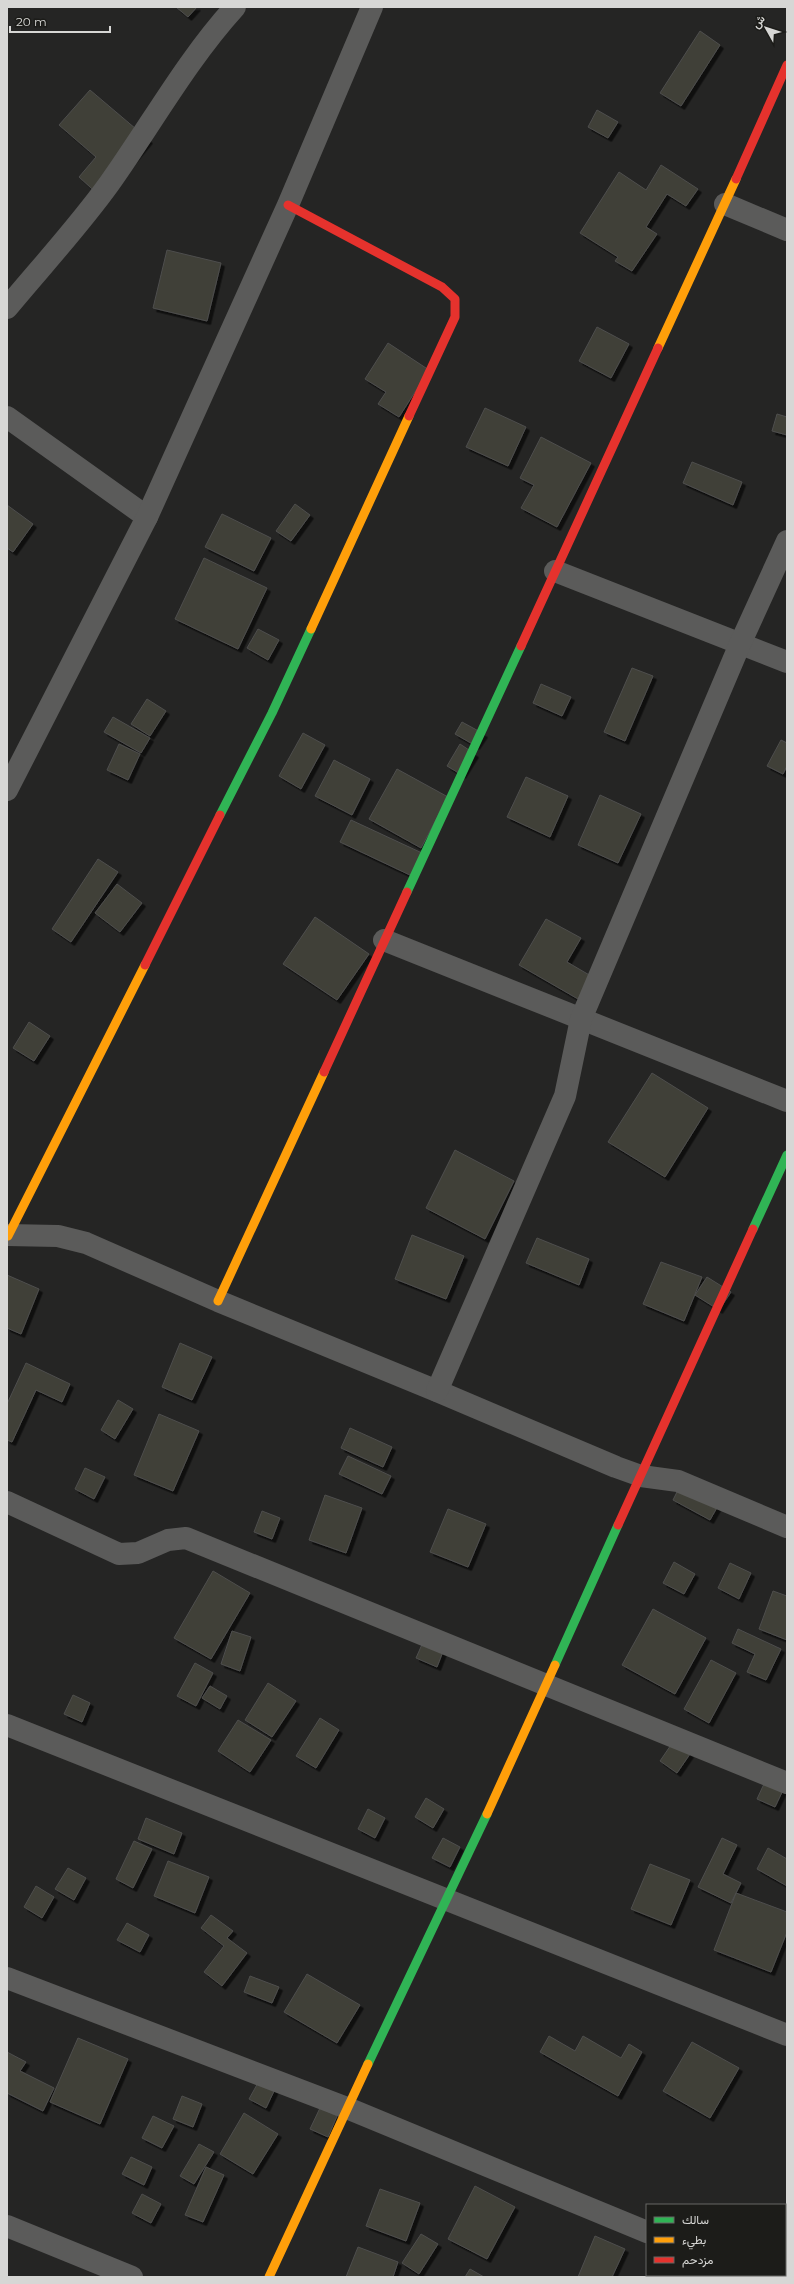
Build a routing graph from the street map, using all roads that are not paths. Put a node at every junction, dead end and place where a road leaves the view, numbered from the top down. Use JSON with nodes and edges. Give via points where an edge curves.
{"nodes":[{"id":1,"x":235,"y":7,"type":"edge"},
{"id":2,"x":372,"y":7,"type":"edge"},
{"id":3,"x":787,"y":65,"type":"edge"},
{"id":4,"x":725,"y":204,"type":"junction"},
{"id":5,"x":288,"y":205,"type":"junction"},
{"id":6,"x":787,"y":230,"type":"edge"},
{"id":7,"x":7,"y":308,"type":"edge"},
{"id":8,"x":7,"y":417,"type":"edge"},
{"id":9,"x":147,"y":517,"type":"junction"},
{"id":10,"x":787,"y":541,"type":"edge"},
{"id":11,"x":555,"y":571,"type":"junction"},
{"id":12,"x":740,"y":644,"type":"junction"},
{"id":13,"x":787,"y":662,"type":"edge"},
{"id":14,"x":7,"y":790,"type":"edge"},
{"id":15,"x":384,"y":940,"type":"junction"},
{"id":16,"x":581,"y":1019,"type":"junction"},
{"id":17,"x":787,"y":1101,"type":"edge"},
{"id":18,"x":787,"y":1155,"type":"edge"},
{"id":19,"x":8,"y":1236,"type":"edge"},
{"id":20,"x":218,"y":1301,"type":"junction"},
{"id":21,"x":437,"y":1391,"type":"junction"},
{"id":22,"x":642,"y":1476,"type":"junction"},
{"id":23,"x":7,"y":1502,"type":"edge"},
{"id":24,"x":787,"y":1527,"type":"edge"},
{"id":25,"x":546,"y":1684,"type":"junction"},
{"id":26,"x":7,"y":1725,"type":"edge"},
{"id":27,"x":787,"y":1783,"type":"edge"},
{"id":28,"x":447,"y":1901,"type":"junction"},
{"id":29,"x":7,"y":1978,"type":"edge"},
{"id":30,"x":787,"y":2035,"type":"edge"},
{"id":31,"x":347,"y":2108,"type":"junction"},
{"id":32,"x":7,"y":2226,"type":"edge"},
{"id":33,"x":646,"y":2232,"type":"edge"},
{"id":34,"x":132,"y":2277,"type":"edge"},
{"id":35,"x":269,"y":2277,"type":"edge"}],
"edges":[{"from":1,"to":7,"type":"street","via":[[182,72],[108,186]]},
{"from":2,"to":5,"type":"street"},
{"from":3,"to":4,"type":"street"},
{"from":4,"to":6,"type":"street"},
{"from":4,"to":11,"type":"street"},
{"from":5,"to":9,"type":"street"},
{"from":5,"to":19,"type":"street","via":[[442,287],[455,298],[455,317],[272,713]]},
{"from":8,"to":9,"type":"street"},
{"from":9,"to":14,"type":"street"},
{"from":10,"to":12,"type":"street"},
{"from":11,"to":12,"type":"street"},
{"from":11,"to":15,"type":"street"},
{"from":12,"to":13,"type":"street"},
{"from":12,"to":16,"type":"street"},
{"from":15,"to":16,"type":"street"},
{"from":15,"to":20,"type":"street"},
{"from":16,"to":17,"type":"street"},
{"from":16,"to":21,"type":"street","via":[[565,1096]]},
{"from":18,"to":22,"type":"street"},
{"from":19,"to":20,"type":"street","via":[[58,1236],[86,1243]]},
{"from":20,"to":21,"type":"street"},
{"from":21,"to":22,"type":"street"},
{"from":22,"to":24,"type":"street","via":[[678,1481]]},
{"from":22,"to":25,"type":"street"},
{"from":23,"to":25,"type":"street","via":[[119,1554],[138,1553],[168,1540],[186,1538]]},
{"from":25,"to":27,"type":"street"},
{"from":25,"to":28,"type":"street"},
{"from":26,"to":28,"type":"street"},
{"from":28,"to":30,"type":"street"},
{"from":28,"to":31,"type":"street"},
{"from":29,"to":31,"type":"street"},
{"from":31,"to":33,"type":"street"},
{"from":31,"to":35,"type":"street"},
{"from":32,"to":34,"type":"street"}]}
